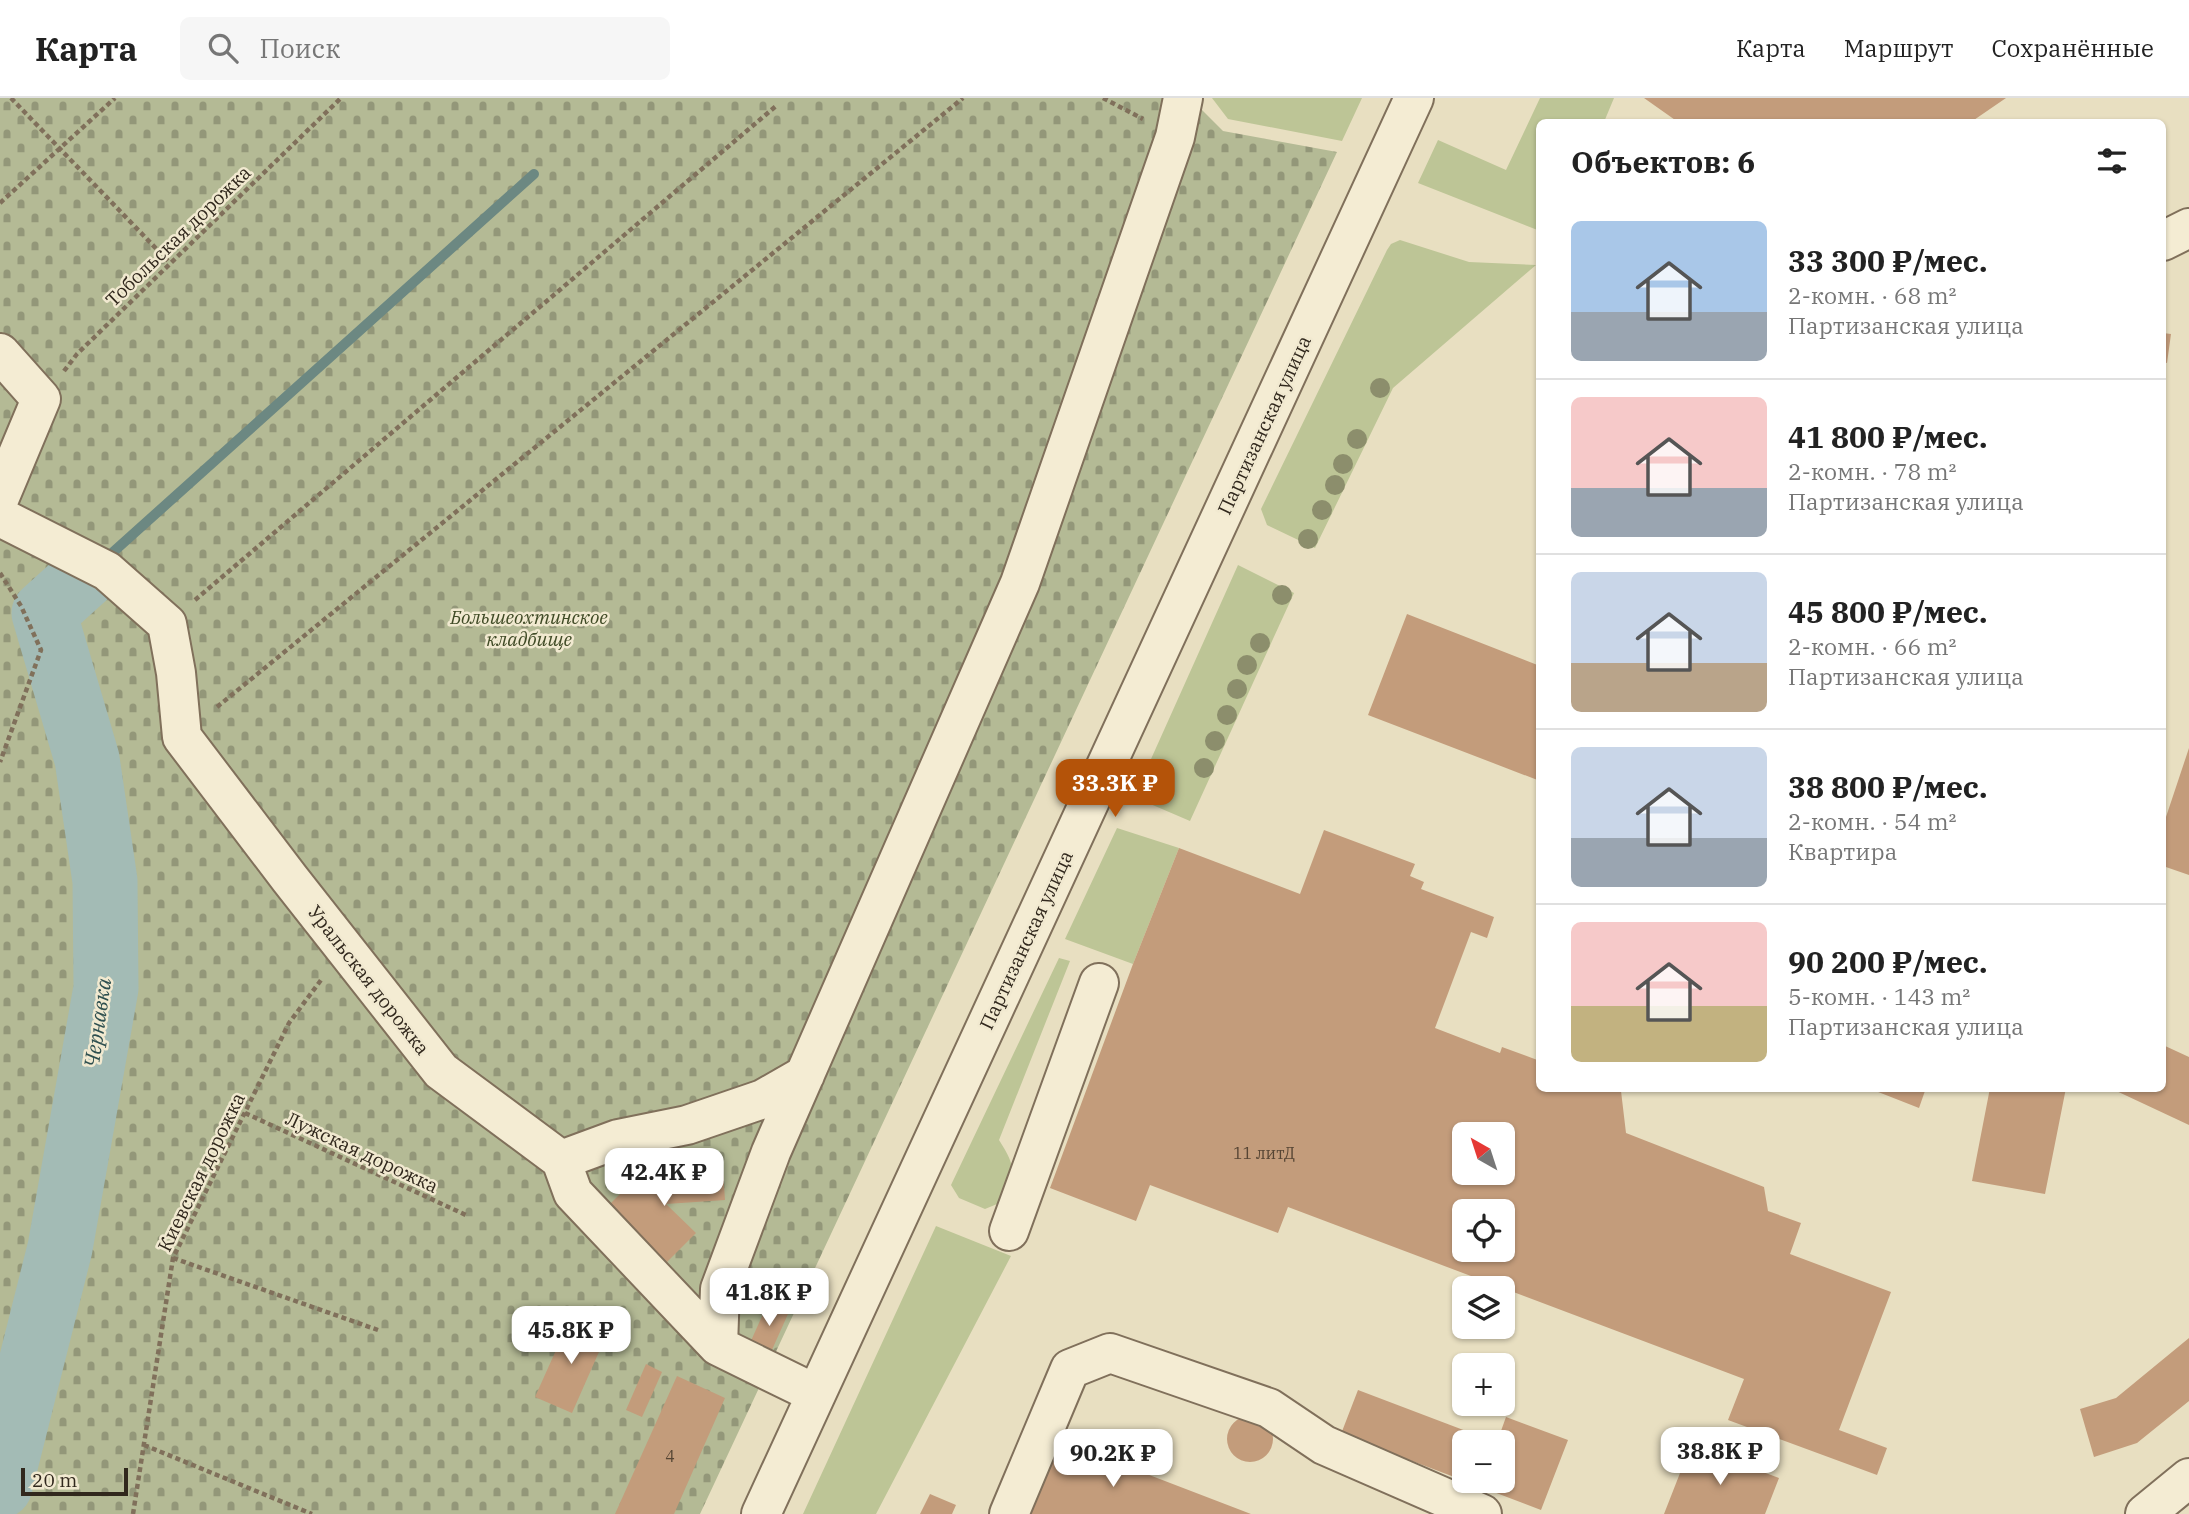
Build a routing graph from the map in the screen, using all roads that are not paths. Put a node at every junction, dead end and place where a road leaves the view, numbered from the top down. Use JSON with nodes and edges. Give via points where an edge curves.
{"nodes":[{"id":1,"x":1183,"y":98,"type":"edge"},
{"id":2,"x":1414,"y":98,"type":"edge"},
{"id":3,"x":2189,"y":228,"type":"edge"},
{"id":4,"x":2166,"y":240,"type":"edge"},
{"id":5,"x":0,"y":353,"type":"edge"},
{"id":6,"x":0,"y":497,"type":"edge"},
{"id":7,"x":0,"y":517,"type":"edge"},
{"id":8,"x":1100,"y":983,"type":"dead end"},
{"id":9,"x":805,"y":1074,"type":"junction"},
{"id":10,"x":561,"y":1160,"type":"junction"},
{"id":11,"x":1009,"y":1230,"type":"dead end"},
{"id":12,"x":718,"y":1346,"type":"junction"},
{"id":13,"x":816,"y":1394,"type":"junction"},
{"id":14,"x":2189,"y":1478,"type":"edge"},
{"id":15,"x":761,"y":1514,"type":"edge"},
{"id":16,"x":1009,"y":1514,"type":"edge"},
{"id":17,"x":1482,"y":1514,"type":"edge"},
{"id":18,"x":2145,"y":1514,"type":"edge"}],
"edges":[{"from":1,"to":9,"type":"street","via":[[1175,137],[1020,583]]},
{"from":2,"to":13,"type":"street","name":"Партизанская улица"},
{"from":3,"to":4,"type":"street"},
{"from":5,"to":6,"type":"street","via":[[41,399]]},
{"from":7,"to":10,"type":"street","name":"Уральская дорожка","via":[[107,571],[167,624],[182,737],[441,1070]]},
{"from":8,"to":11,"type":"street"},
{"from":9,"to":10,"type":"street","via":[[763,1099],[687,1125],[618,1139]]},
{"from":9,"to":12,"type":"street","via":[[720,1289]]},
{"from":10,"to":12,"type":"street","via":[[573,1193]]},
{"from":12,"to":13,"type":"street"},
{"from":13,"to":15,"type":"street","name":"Партизанская улица"},
{"from":14,"to":18,"type":"street"},
{"from":16,"to":17,"type":"street","via":[[1070,1369],[1110,1353],[1269,1408],[1324,1445]]}]}
